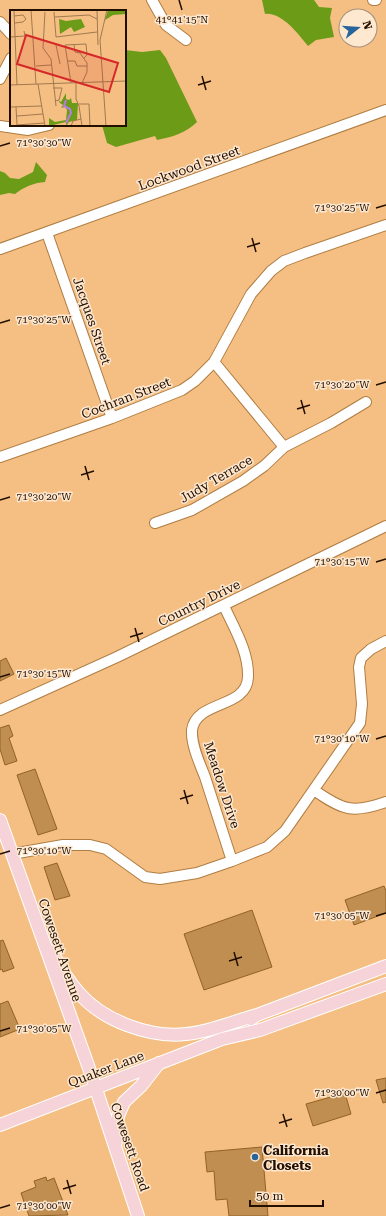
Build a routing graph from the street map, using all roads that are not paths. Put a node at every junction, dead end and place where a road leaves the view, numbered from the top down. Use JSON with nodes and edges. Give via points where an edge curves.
{"nodes":[{"id":1,"x":152,"y":0,"type":"edge"},
{"id":2,"x":0,"y":22,"type":"edge"},
{"id":3,"x":10,"y":33,"type":"edge"},
{"id":4,"x":186,"y":40,"type":"dead end"},
{"id":5,"x":10,"y":60,"type":"edge"},
{"id":6,"x":0,"y":79,"type":"edge"},
{"id":7,"x":386,"y":110,"type":"edge"},
{"id":8,"x":0,"y":126,"type":"edge"},
{"id":9,"x":45,"y":126,"type":"edge"},
{"id":10,"x":386,"y":225,"type":"edge"},
{"id":11,"x":47,"y":233,"type":"junction"},
{"id":12,"x":0,"y":249,"type":"edge"},
{"id":13,"x":214,"y":362,"type":"junction"},
{"id":14,"x":366,"y":402,"type":"dead end"},
{"id":15,"x":112,"y":418,"type":"junction"},
{"id":16,"x":284,"y":447,"type":"junction"},
{"id":17,"x":0,"y":457,"type":"edge"},
{"id":18,"x":155,"y":523,"type":"dead end"},
{"id":19,"x":386,"y":526,"type":"edge"},
{"id":20,"x":224,"y":606,"type":"junction"},
{"id":21,"x":386,"y":641,"type":"edge"},
{"id":22,"x":0,"y":710,"type":"edge"},
{"id":23,"x":314,"y":790,"type":"junction"},
{"id":24,"x":386,"y":802,"type":"edge"},
{"id":25,"x":0,"y":820,"type":"edge"},
{"id":26,"x":12,"y":854,"type":"junction"},
{"id":27,"x":232,"y":861,"type":"junction"},
{"id":28,"x":36,"y":924,"type":"junction"},
{"id":29,"x":386,"y":966,"type":"edge"},
{"id":30,"x":386,"y":984,"type":"edge"},
{"id":31,"x":257,"y":1015,"type":"junction"},
{"id":32,"x":222,"y":1039,"type":"junction"},
{"id":33,"x":160,"y":1062,"type":"junction"},
{"id":34,"x":95,"y":1088,"type":"junction"},
{"id":35,"x":0,"y":1125,"type":"edge"},
{"id":36,"x":116,"y":1147,"type":"junction"},
{"id":37,"x":138,"y":1216,"type":"edge"}],
"edges":[{"from":1,"to":4,"type":"street","via":[[166,25]]},
{"from":2,"to":3,"type":"street"},
{"from":5,"to":6,"type":"street"},
{"from":7,"to":11,"type":"street","name":"Lockwood Street"},
{"from":8,"to":9,"type":"street","via":[[28,130]]},
{"from":10,"to":13,"type":"street","name":"Cochran Street","via":[[284,261],[271,271],[250,294]]},
{"from":11,"to":12,"type":"street","name":"Lockwood Street"},
{"from":11,"to":15,"type":"street","name":"Jacques Street"},
{"from":13,"to":15,"type":"street","name":"Cochran Street","via":[[182,390]]},
{"from":13,"to":16,"type":"street"},
{"from":14,"to":16,"type":"street","name":"Judy Terrace"},
{"from":15,"to":17,"type":"street","name":"Cochran Street"},
{"from":16,"to":18,"type":"street","name":"Judy Terrace","via":[[243,481],[192,510]]},
{"from":19,"to":20,"type":"street","name":"Country Drive"},
{"from":20,"to":22,"type":"street","name":"Country Drive"},
{"from":20,"to":27,"type":"street","name":"Meadow Drive","via":[[247,663],[246,687],[239,695],[203,713],[192,732]]},
{"from":21,"to":23,"type":"street","via":[[370,649],[361,658],[360,722]]},
{"from":23,"to":24,"type":"street","via":[[333,804],[344,808],[361,810]]},
{"from":23,"to":27,"type":"street","via":[[277,839],[267,847]]},
{"from":25,"to":26,"type":"main road","name":"Cowesett Avenue"},
{"from":26,"to":27,"type":"street","via":[[63,845],[90,845],[106,849],[145,877],[160,879],[197,873]]},
{"from":26,"to":28,"type":"main road","name":"Cowesett Avenue"},
{"from":28,"to":31,"type":"main road","via":[[68,981],[80,995],[122,1024],[158,1032],[187,1034]]},
{"from":28,"to":34,"type":"main road","name":"Cowesett Avenue"},
{"from":29,"to":31,"type":"main road","name":"Quaker Lane"},
{"from":30,"to":32,"type":"main road","name":"Quaker Lane","via":[[260,1030]]},
{"from":31,"to":32,"type":"main road","name":"Quaker Lane"},
{"from":32,"to":33,"type":"main road","name":"Quaker Lane"},
{"from":33,"to":34,"type":"main road","name":"Quaker Lane"},
{"from":33,"to":36,"type":"main road","via":[[124,1102],[118,1116]]},
{"from":34,"to":35,"type":"main road","name":"Quaker Lane"},
{"from":34,"to":36,"type":"main road","name":"Cowesett Road"},
{"from":36,"to":37,"type":"main road","name":"Cowesett Road"}]}
